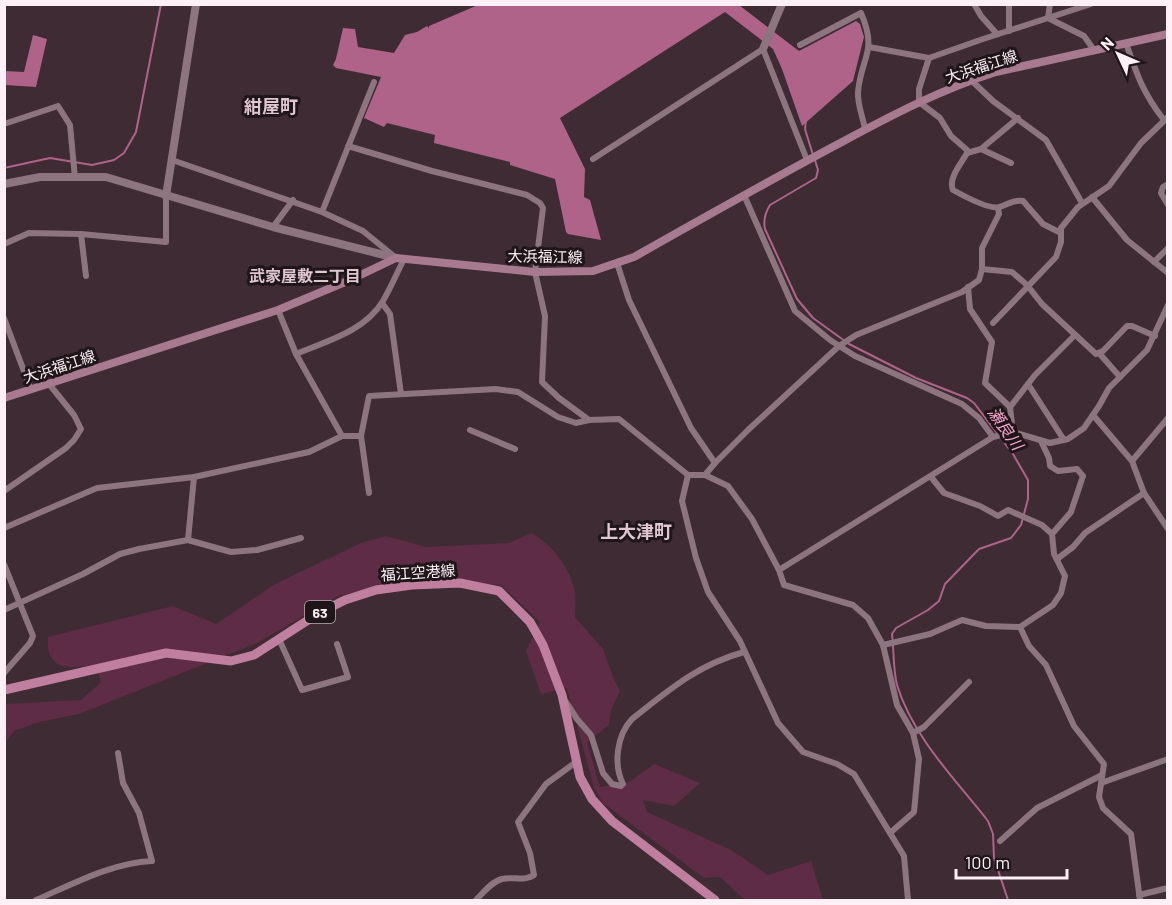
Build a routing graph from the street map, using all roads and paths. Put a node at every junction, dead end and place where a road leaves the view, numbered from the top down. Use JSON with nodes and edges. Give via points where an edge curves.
{"nodes":[{"id":1,"x":196,"y":4,"type":"edge"},
{"id":2,"x":782,"y":4,"type":"edge"},
{"id":3,"x":974,"y":4,"type":"edge"},
{"id":4,"x":1009,"y":4,"type":"edge"},
{"id":5,"x":1050,"y":4,"type":"edge"},
{"id":6,"x":1091,"y":4,"type":"edge"},
{"id":7,"x":1048,"y":18,"type":"junction"},
{"id":8,"x":1009,"y":31,"type":"junction"},
{"id":9,"x":997,"y":34,"type":"junction"},
{"id":10,"x":1167,"y":34,"type":"edge"},
{"id":11,"x":1126,"y":43,"type":"junction"},
{"id":12,"x":800,"y":45,"type":"dead end"},
{"id":13,"x":869,"y":47,"type":"junction"},
{"id":14,"x":763,"y":49,"type":"junction"},
{"id":15,"x":1094,"y":50,"type":"junction"},
{"id":16,"x":929,"y":58,"type":"junction"},
{"id":17,"x":971,"y":80,"type":"junction"},
{"id":18,"x":374,"y":82,"type":"dead end"},
{"id":19,"x":920,"y":102,"type":"junction"},
{"id":20,"x":1018,"y":118,"type":"junction"},
{"id":21,"x":1166,"y":118,"type":"edge"},
{"id":22,"x":4,"y":124,"type":"edge"},
{"id":23,"x":865,"y":129,"type":"junction"},
{"id":24,"x":348,"y":146,"type":"junction"},
{"id":25,"x":981,"y":149,"type":"junction"},
{"id":26,"x":967,"y":153,"type":"junction"},
{"id":27,"x":593,"y":159,"type":"dead end"},
{"id":28,"x":172,"y":160,"type":"junction"},
{"id":29,"x":807,"y":160,"type":"junction"},
{"id":30,"x":1011,"y":163,"type":"dead end"},
{"id":31,"x":75,"y":177,"type":"junction"},
{"id":32,"x":4,"y":184,"type":"edge"},
{"id":33,"x":1167,"y":184,"type":"edge"},
{"id":34,"x":744,"y":195,"type":"junction"},
{"id":35,"x":166,"y":196,"type":"junction"},
{"id":36,"x":1092,"y":197,"type":"junction"},
{"id":37,"x":293,"y":200,"type":"junction"},
{"id":38,"x":1082,"y":203,"type":"junction"},
{"id":39,"x":1167,"y":205,"type":"edge"},
{"id":40,"x":998,"y":208,"type":"junction"},
{"id":41,"x":322,"y":212,"type":"junction"},
{"id":42,"x":273,"y":227,"type":"junction"},
{"id":43,"x":1061,"y":233,"type":"junction"},
{"id":44,"x":81,"y":234,"type":"junction"},
{"id":45,"x":4,"y":244,"type":"edge"},
{"id":46,"x":1167,"y":248,"type":"edge"},
{"id":47,"x":400,"y":259,"type":"junction"},
{"id":48,"x":1154,"y":262,"type":"junction"},
{"id":49,"x":617,"y":264,"type":"junction"},
{"id":50,"x":982,"y":269,"type":"junction"},
{"id":51,"x":534,"y":272,"type":"junction"},
{"id":52,"x":1167,"y":273,"type":"edge"},
{"id":53,"x":87,"y":276,"type":"dead end"},
{"id":54,"x":1027,"y":285,"type":"junction"},
{"id":55,"x":968,"y":287,"type":"junction"},
{"id":56,"x":382,"y":303,"type":"junction"},
{"id":57,"x":1167,"y":305,"type":"edge"},
{"id":58,"x":278,"y":310,"type":"junction"},
{"id":59,"x":1166,"y":315,"type":"edge"},
{"id":60,"x":4,"y":318,"type":"edge"},
{"id":61,"x":993,"y":323,"type":"dead end"},
{"id":62,"x":1075,"y":335,"type":"junction"},
{"id":63,"x":1155,"y":336,"type":"junction"},
{"id":64,"x":838,"y":346,"type":"junction"},
{"id":65,"x":1099,"y":353,"type":"junction"},
{"id":66,"x":296,"y":354,"type":"junction"},
{"id":67,"x":1120,"y":377,"type":"junction"},
{"id":68,"x":49,"y":384,"type":"junction"},
{"id":69,"x":1028,"y":384,"type":"junction"},
{"id":70,"x":31,"y":390,"type":"junction"},
{"id":71,"x":401,"y":394,"type":"junction"},
{"id":72,"x":4,"y":398,"type":"edge"},
{"id":73,"x":1010,"y":407,"type":"junction"},
{"id":74,"x":1093,"y":416,"type":"junction"},
{"id":75,"x":589,"y":420,"type":"junction"},
{"id":76,"x":1166,"y":422,"type":"edge"},
{"id":77,"x":470,"y":430,"type":"dead end"},
{"id":78,"x":1013,"y":432,"type":"junction"},
{"id":79,"x":342,"y":436,"type":"junction"},
{"id":80,"x":361,"y":436,"type":"junction"},
{"id":81,"x":993,"y":437,"type":"junction"},
{"id":82,"x":1064,"y":440,"type":"junction"},
{"id":83,"x":1041,"y":441,"type":"junction"},
{"id":84,"x":515,"y":449,"type":"dead end"},
{"id":85,"x":1132,"y":461,"type":"junction"},
{"id":86,"x":715,"y":463,"type":"junction"},
{"id":87,"x":688,"y":475,"type":"junction"},
{"id":88,"x":705,"y":475,"type":"junction"},
{"id":89,"x":194,"y":477,"type":"junction"},
{"id":90,"x":931,"y":477,"type":"junction"},
{"id":91,"x":4,"y":491,"type":"edge"},
{"id":92,"x":369,"y":493,"type":"dead end"},
{"id":93,"x":1144,"y":493,"type":"junction"},
{"id":94,"x":4,"y":528,"type":"edge"},
{"id":95,"x":1167,"y":529,"type":"edge"},
{"id":96,"x":1052,"y":534,"type":"junction"},
{"id":97,"x":301,"y":538,"type":"dead end"},
{"id":98,"x":188,"y":540,"type":"junction"},
{"id":99,"x":1057,"y":559,"type":"junction"},
{"id":100,"x":4,"y":564,"type":"edge"},
{"id":101,"x":779,"y":570,"type":"junction"},
{"id":102,"x":20,"y":603,"type":"junction"},
{"id":103,"x":4,"y":610,"type":"edge"},
{"id":104,"x":1020,"y":627,"type":"junction"},
{"id":105,"x":279,"y":639,"type":"junction"},
{"id":106,"x":337,"y":644,"type":"dead end"},
{"id":107,"x":883,"y":645,"type":"junction"},
{"id":108,"x":744,"y":652,"type":"junction"},
{"id":109,"x":4,"y":673,"type":"edge"},
{"id":110,"x":969,"y":682,"type":"dead end"},
{"id":111,"x":4,"y":690,"type":"edge"},
{"id":112,"x":562,"y":695,"type":"junction"},
{"id":113,"x":913,"y":733,"type":"junction"},
{"id":114,"x":118,"y":753,"type":"dead end"},
{"id":115,"x":1167,"y":759,"type":"edge"},
{"id":116,"x":576,"y":762,"type":"junction"},
{"id":117,"x":1102,"y":775,"type":"junction"},
{"id":118,"x":1101,"y":783,"type":"junction"},
{"id":119,"x":890,"y":833,"type":"junction"},
{"id":120,"x":1000,"y":841,"type":"dead end"},
{"id":121,"x":1167,"y":888,"type":"edge"},
{"id":122,"x":1140,"y":898,"type":"edge"},
{"id":123,"x":36,"y":900,"type":"edge"},
{"id":124,"x":476,"y":900,"type":"edge"},
{"id":125,"x":715,"y":900,"type":"edge"},
{"id":126,"x":908,"y":900,"type":"edge"}],
"edges":[{"from":1,"to":28,"type":"street"},
{"from":2,"to":14,"type":"street"},
{"from":3,"to":9,"type":"street"},
{"from":4,"to":8,"type":"street"},
{"from":5,"to":7,"type":"street"},
{"from":6,"to":7,"type":"street"},
{"from":7,"to":8,"type":"street"},
{"from":7,"to":15,"type":"street","via":[[1084,36]]},
{"from":8,"to":9,"type":"street"},
{"from":9,"to":16,"type":"street"},
{"from":10,"to":11,"type":"main road","name":"大浜福江線"},
{"from":11,"to":15,"type":"main road","name":"大浜福江線"},
{"from":11,"to":21,"type":"street","via":[[1147,98]]},
{"from":12,"to":13,"type":"street","via":[[861,13],[868,29]]},
{"from":13,"to":16,"type":"street"},
{"from":13,"to":23,"type":"street","via":[[857,93]]},
{"from":14,"to":27,"type":"street"},
{"from":14,"to":29,"type":"street"},
{"from":15,"to":17,"type":"main road","name":"大浜福江線"},
{"from":16,"to":19,"type":"street","via":[[919,89]]},
{"from":17,"to":19,"type":"main road","name":"大浜福江線"},
{"from":17,"to":20,"type":"street"},
{"from":18,"to":24,"type":"street"},
{"from":19,"to":23,"type":"main road","name":"大浜福江線"},
{"from":19,"to":26,"type":"street","via":[[940,118]]},
{"from":20,"to":25,"type":"street"},
{"from":20,"to":38,"type":"street","via":[[1046,140]]},
{"from":21,"to":36,"type":"street","via":[[1141,143],[1109,186]]},
{"from":22,"to":31,"type":"street","via":[[58,106],[70,125]]},
{"from":23,"to":29,"type":"main road","name":"大浜福江線"},
{"from":24,"to":41,"type":"street"},
{"from":24,"to":51,"type":"street","via":[[527,195],[540,203],[543,208]]},
{"from":25,"to":26,"type":"street"},
{"from":25,"to":30,"type":"street"},
{"from":26,"to":40,"type":"street","via":[[951,181],[953,190]]},
{"from":28,"to":35,"type":"street"},
{"from":28,"to":37,"type":"street"},
{"from":29,"to":34,"type":"main road","name":"大浜福江線"},
{"from":31,"to":32,"type":"street","via":[[40,177]]},
{"from":31,"to":35,"type":"street","via":[[106,177]]},
{"from":33,"to":39,"type":"street","via":[[1161,193]]},
{"from":34,"to":49,"type":"main road","name":"大浜福江線"},
{"from":34,"to":64,"type":"street","via":[[795,311]]},
{"from":35,"to":42,"type":"street"},
{"from":35,"to":44,"type":"street","via":[[166,242]]},
{"from":36,"to":38,"type":"street"},
{"from":36,"to":48,"type":"street","via":[[1127,240]]},
{"from":37,"to":41,"type":"street"},
{"from":37,"to":42,"type":"street"},
{"from":38,"to":43,"type":"street"},
{"from":40,"to":43,"type":"street","via":[[1023,201],[1043,224]]},
{"from":40,"to":50,"type":"street","via":[[999,214],[982,248]]},
{"from":41,"to":47,"type":"street","via":[[363,231]]},
{"from":42,"to":47,"type":"street"},
{"from":43,"to":54,"type":"street","via":[[1056,257]]},
{"from":44,"to":45,"type":"street","via":[[29,233]]},
{"from":44,"to":53,"type":"street"},
{"from":46,"to":48,"type":"street"},
{"from":47,"to":51,"type":"main road","name":"大浜福江線"},
{"from":47,"to":56,"type":"street"},
{"from":47,"to":58,"type":"main road","name":"大浜福江線"},
{"from":48,"to":52,"type":"street"},
{"from":49,"to":51,"type":"main road","name":"大浜福江線","via":[[593,271]]},
{"from":49,"to":86,"type":"street","via":[[629,300],[691,428]]},
{"from":50,"to":54,"type":"street","via":[[1012,272]]},
{"from":50,"to":55,"type":"street","via":[[979,280]]},
{"from":51,"to":75,"type":"street","via":[[545,316],[542,382]]},
{"from":54,"to":61,"type":"street"},
{"from":54,"to":62,"type":"street"},
{"from":55,"to":64,"type":"street"},
{"from":55,"to":73,"type":"street","via":[[970,309],[992,342],[985,383]]},
{"from":56,"to":66,"type":"street","via":[[348,332]]},
{"from":56,"to":71,"type":"street","via":[[390,314]]},
{"from":57,"to":59,"type":"street"},
{"from":58,"to":66,"type":"street"},
{"from":58,"to":68,"type":"main road","name":"大浜福江線"},
{"from":59,"to":63,"type":"street"},
{"from":60,"to":70,"type":"street"},
{"from":62,"to":65,"type":"street","via":[[1092,352]]},
{"from":62,"to":69,"type":"street"},
{"from":63,"to":65,"type":"street","via":[[1127,326]]},
{"from":63,"to":67,"type":"street","via":[[1147,350]]},
{"from":64,"to":81,"type":"street","via":[[962,404]]},
{"from":64,"to":86,"type":"street"},
{"from":65,"to":67,"type":"street"},
{"from":66,"to":79,"type":"street"},
{"from":67,"to":74,"type":"street","via":[[1108,388]]},
{"from":68,"to":70,"type":"main road","name":"大浜福江線"},
{"from":68,"to":91,"type":"street","via":[[81,429],[66,448]]},
{"from":69,"to":73,"type":"street"},
{"from":69,"to":82,"type":"street"},
{"from":70,"to":72,"type":"main road","name":"大浜福江線"},
{"from":71,"to":75,"type":"street","via":[[496,389],[518,392],[558,417],[576,423]]},
{"from":71,"to":80,"type":"street","via":[[369,396]]},
{"from":73,"to":78,"type":"street"},
{"from":74,"to":82,"type":"street"},
{"from":74,"to":85,"type":"street"},
{"from":75,"to":87,"type":"street","via":[[619,419]]},
{"from":76,"to":85,"type":"street"},
{"from":77,"to":84,"type":"street"},
{"from":78,"to":81,"type":"street"},
{"from":78,"to":83,"type":"street"},
{"from":79,"to":80,"type":"street"},
{"from":79,"to":89,"type":"street","via":[[309,452]]},
{"from":80,"to":92,"type":"street"},
{"from":81,"to":90,"type":"street"},
{"from":82,"to":83,"type":"street"},
{"from":83,"to":96,"type":"street","via":[[1050,466],[1058,471],[1077,469],[1083,476],[1071,512]]},
{"from":85,"to":93,"type":"street"},
{"from":86,"to":88,"type":"street"},
{"from":87,"to":88,"type":"street"},
{"from":87,"to":108,"type":"street","via":[[682,501],[696,558],[708,592]]},
{"from":88,"to":101,"type":"street","via":[[728,486],[752,519]]},
{"from":89,"to":94,"type":"street","via":[[97,488]]},
{"from":89,"to":98,"type":"street"},
{"from":90,"to":96,"type":"street","via":[[944,493],[998,516],[1008,510],[1042,525]]},
{"from":90,"to":101,"type":"street"},
{"from":93,"to":95,"type":"street"},
{"from":93,"to":99,"type":"street","via":[[1085,533]]},
{"from":96,"to":99,"type":"street"},
{"from":97,"to":98,"type":"street","via":[[257,550],[231,552]]},
{"from":98,"to":102,"type":"street","via":[[120,554]]},
{"from":99,"to":104,"type":"street","via":[[1065,576],[1061,593],[1050,608]]},
{"from":100,"to":102,"type":"street"},
{"from":101,"to":107,"type":"street","via":[[784,585],[854,605],[868,618]]},
{"from":102,"to":103,"type":"street"},
{"from":102,"to":109,"type":"street","via":[[33,636]]},
{"from":104,"to":107,"type":"street","via":[[986,626],[962,620],[930,634]]},
{"from":104,"to":117,"type":"street","via":[[1029,646],[1046,665],[1074,726],[1104,764]]},
{"from":105,"to":106,"type":"street","via":[[302,690],[348,677]]},
{"from":105,"to":111,"type":"main road","name":"福江空港線","number":"63","via":[[254,655],[231,661],[166,653]]},
{"from":105,"to":112,"type":"main road","name":"福江空港線","number":"63","via":[[319,613],[376,590],[460,583],[476,586],[499,591],[530,622]]},
{"from":107,"to":113,"type":"street","via":[[897,705]]},
{"from":108,"to":112,"type":"street","via":[[698,670],[632,719],[623,729],[617,761],[621,786],[612,784],[603,774],[591,735]]},
{"from":108,"to":119,"type":"street","via":[[778,723],[803,752],[854,774]]},
{"from":110,"to":113,"type":"street"},
{"from":112,"to":116,"type":"main road","name":"福江空港線","number":"63"},
{"from":113,"to":119,"type":"street","via":[[919,759],[914,812]]},
{"from":114,"to":123,"type":"street","via":[[123,783],[139,813],[152,861],[113,868]]},
{"from":115,"to":118,"type":"street"},
{"from":116,"to":124,"type":"street","via":[[546,784],[518,822],[534,875],[501,879]]},
{"from":116,"to":125,"type":"main road","name":"福江空港線","number":"63","via":[[584,787],[599,808]]},
{"from":117,"to":118,"type":"street"},
{"from":117,"to":120,"type":"street","via":[[1037,808]]},
{"from":118,"to":122,"type":"street","via":[[1099,797],[1103,807],[1131,834]]},
{"from":119,"to":126,"type":"street","via":[[904,856]]},
{"from":121,"to":122,"type":"street"}]}
